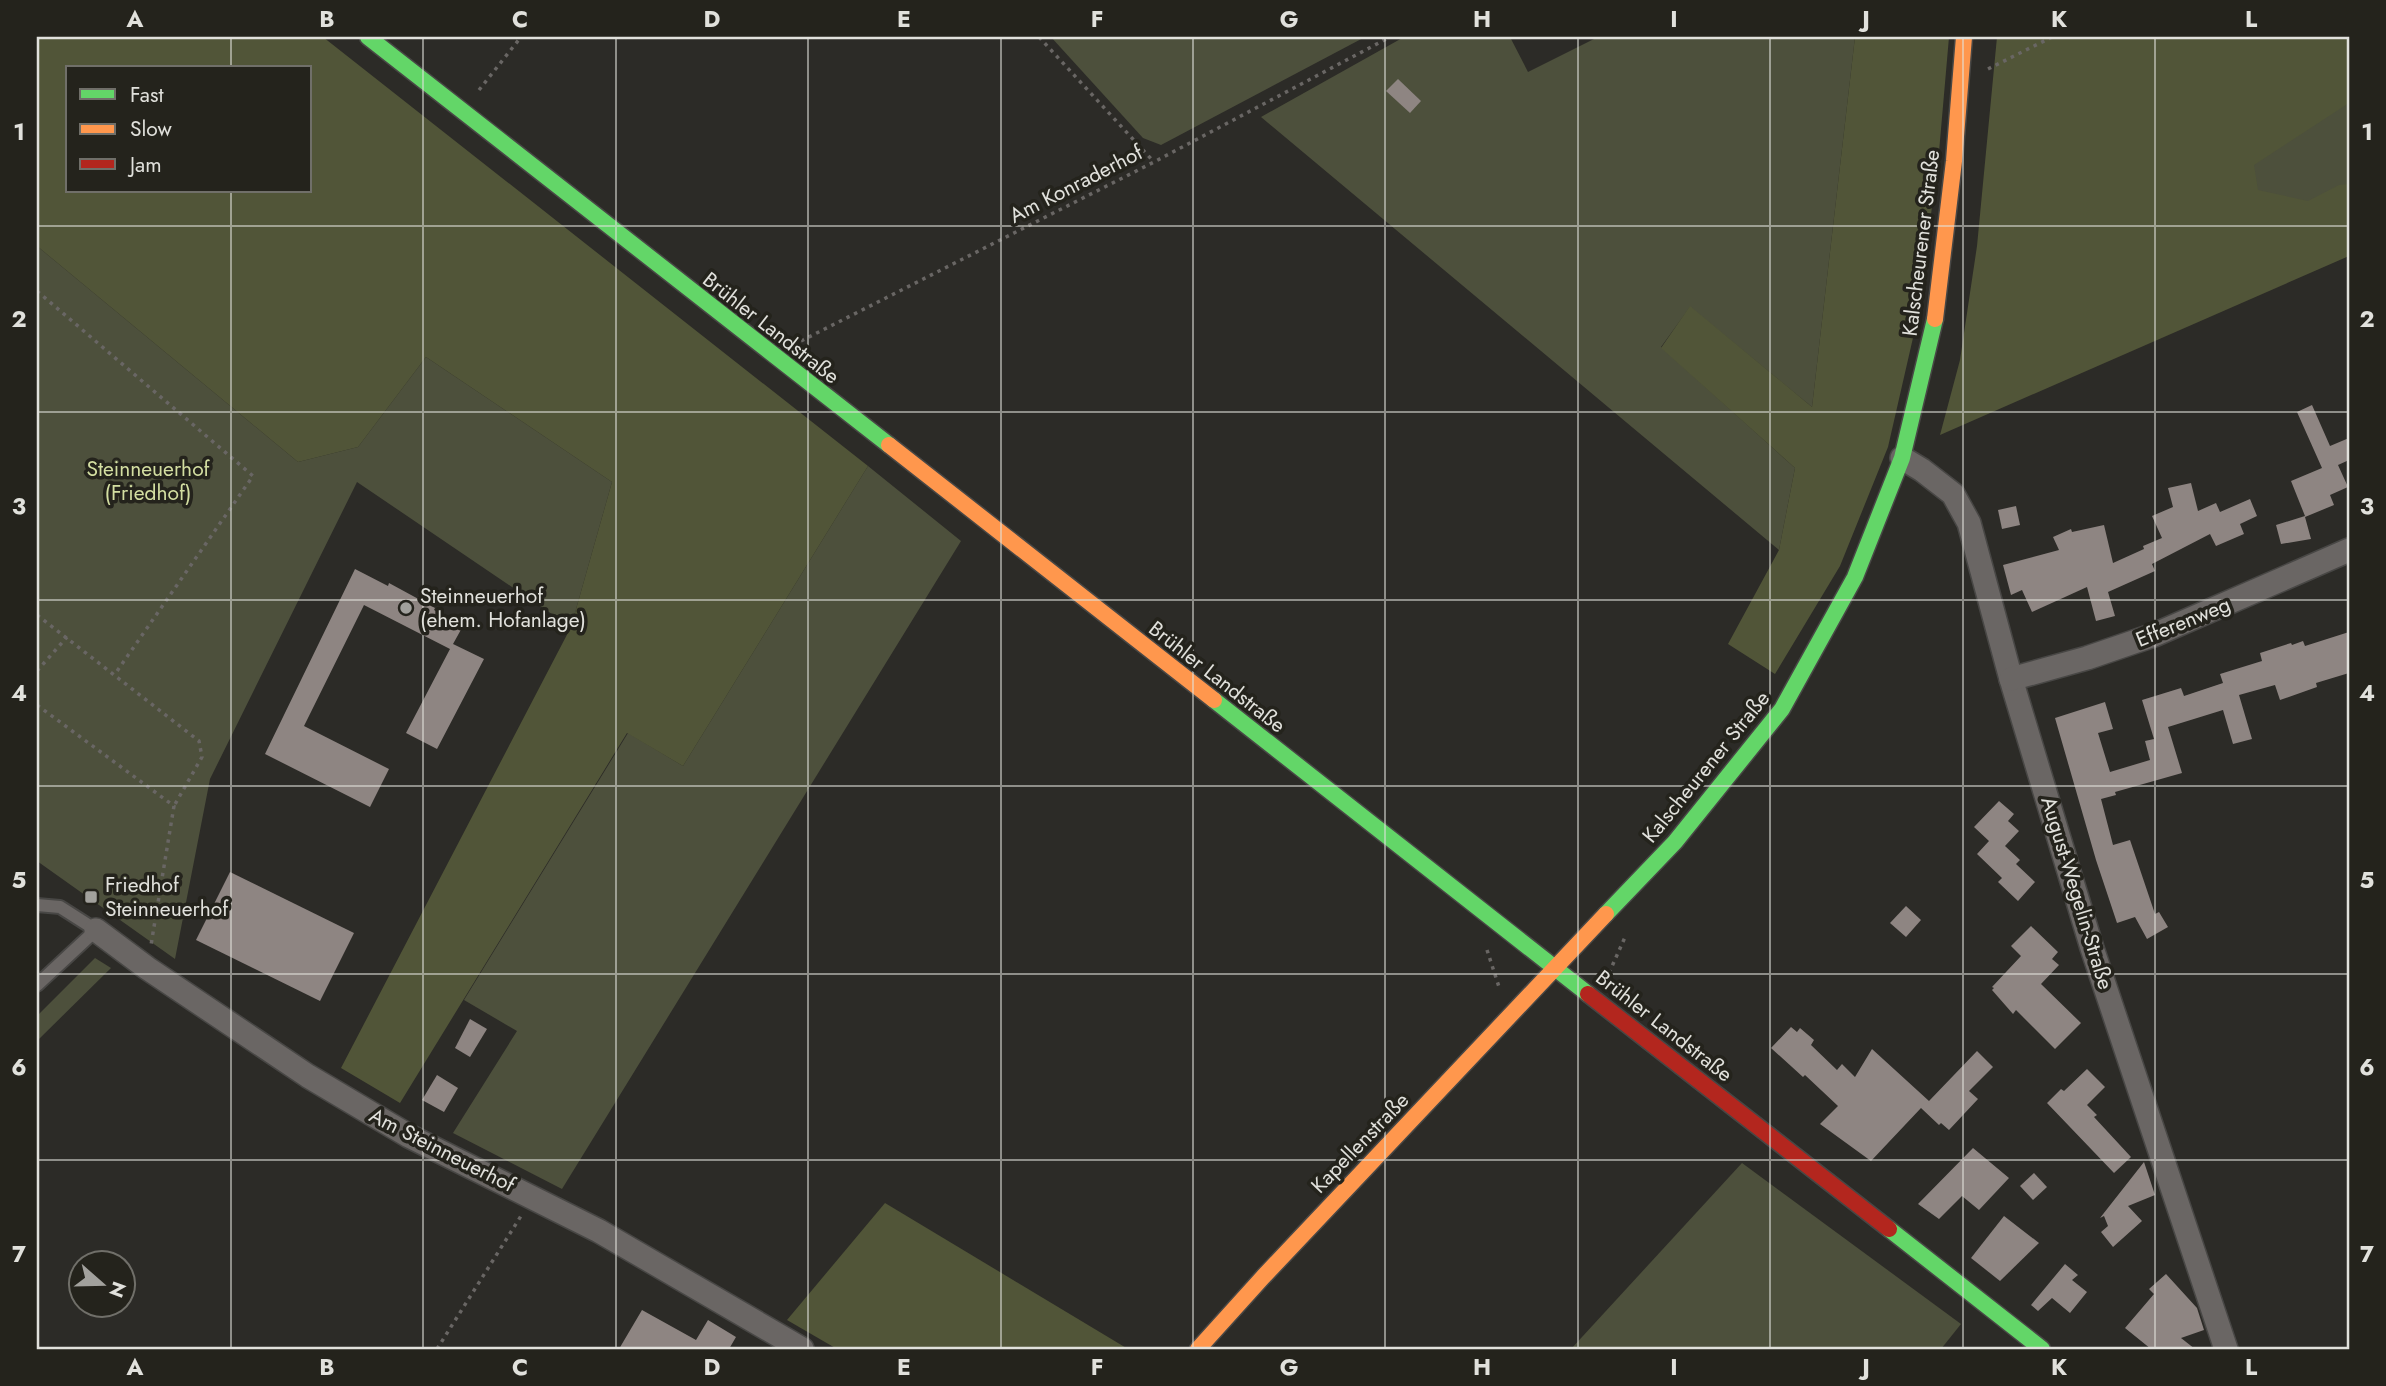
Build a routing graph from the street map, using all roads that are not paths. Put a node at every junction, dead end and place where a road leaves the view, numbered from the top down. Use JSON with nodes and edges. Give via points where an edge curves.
{"nodes":[{"id":1,"x":368,"y":37,"type":"edge"},
{"id":2,"x":1964,"y":37,"type":"edge"},
{"id":3,"x":1902,"y":458,"type":"junction"},
{"id":4,"x":2349,"y":550,"type":"edge"},
{"id":5,"x":2011,"y":678,"type":"junction"},
{"id":6,"x":37,"y":905,"type":"edge"},
{"id":7,"x":96,"y":930,"type":"junction"},
{"id":8,"x":1555,"y":968,"type":"junction"},
{"id":9,"x":37,"y":985,"type":"edge"},
{"id":10,"x":802,"y":1349,"type":"edge"},
{"id":11,"x":1198,"y":1349,"type":"edge"},
{"id":12,"x":2042,"y":1349,"type":"edge"},
{"id":13,"x":2226,"y":1349,"type":"edge"}],
"edges":[{"from":1,"to":8,"type":"main road","name":"Brühler Landstraße"},
{"from":2,"to":3,"type":"main road","name":"Kalscheurener Straße","via":[[1934,326]]},
{"from":3,"to":5,"type":"street","name":"August-Wegelin-Straße","via":[[1953,494],[1969,523]]},
{"from":3,"to":8,"type":"main road","name":"Kalscheurener Straße","via":[[1855,577],[1782,709],[1675,842]]},
{"from":4,"to":5,"type":"street","name":"Efferenweg","via":[[2154,635]]},
{"from":5,"to":13,"type":"street","name":"August-Wegelin-Straße","via":[[2092,948]]},
{"from":6,"to":7,"type":"lane","via":[[60,907]]},
{"from":7,"to":9,"type":"lane"},
{"from":7,"to":10,"type":"street","name":"Am Steinneuerhof","via":[[308,1076],[409,1136],[599,1231],[772,1337]]},
{"from":8,"to":11,"type":"main road","name":"Kapellenstraße"},
{"from":8,"to":12,"type":"main road","name":"Brühler Landstraße","via":[[2016,1335]]}]}
